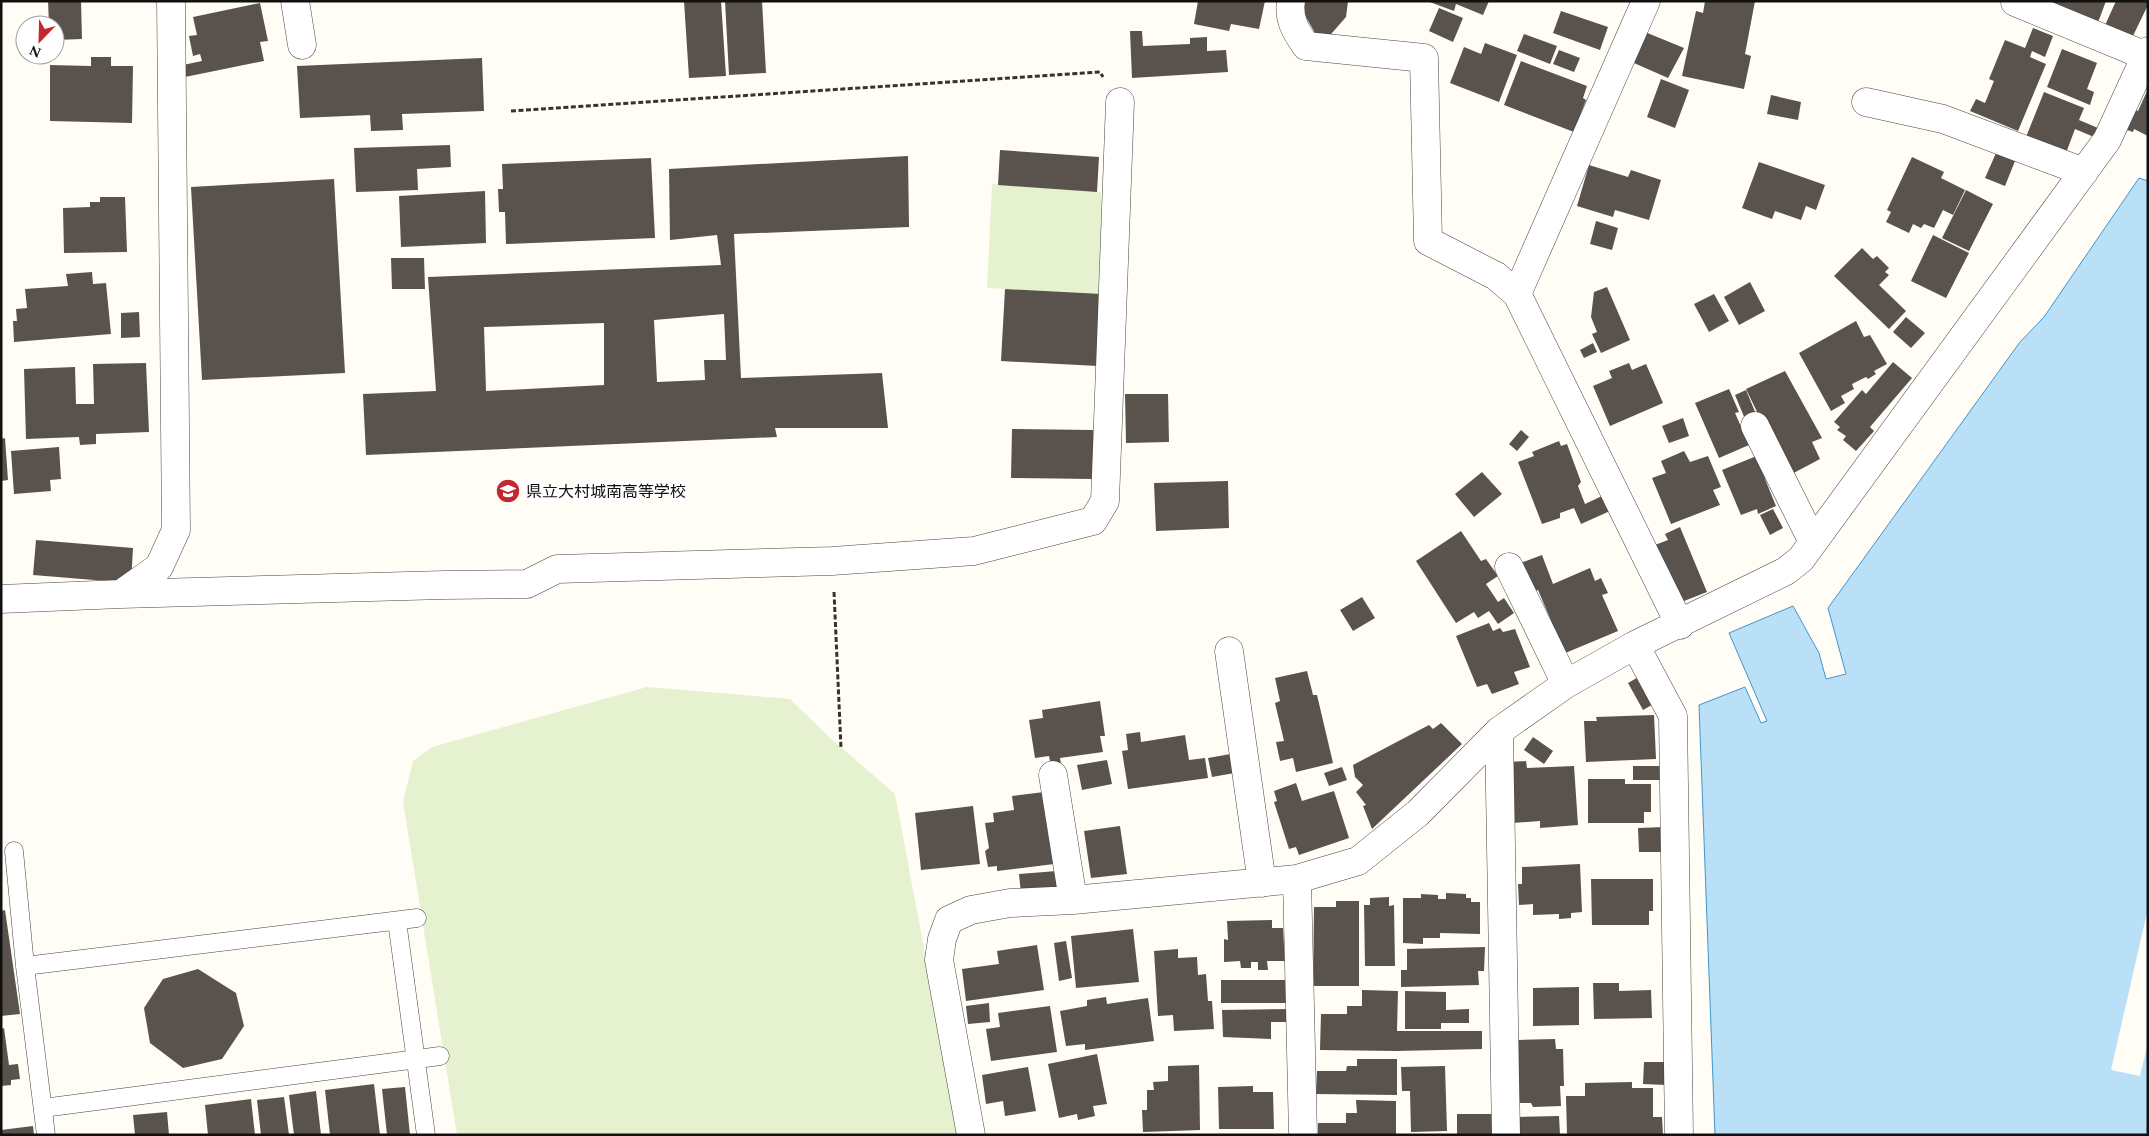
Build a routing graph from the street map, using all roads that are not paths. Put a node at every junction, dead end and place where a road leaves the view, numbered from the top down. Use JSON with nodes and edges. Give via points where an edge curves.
{"nodes":[{"id":1,"x":171,"y":1,"type":"edge"},
{"id":2,"x":295,"y":1,"type":"edge"},
{"id":3,"x":1291,"y":1,"type":"edge"},
{"id":4,"x":1646,"y":1,"type":"edge"},
{"id":5,"x":2015,"y":2,"type":"edge"},
{"id":6,"x":302,"y":45,"type":"dead end"},
{"id":7,"x":2147,"y":54,"type":"edge"},
{"id":8,"x":1120,"y":102,"type":"road end"},
{"id":9,"x":1866,"y":102,"type":"dead end"},
{"id":10,"x":2084,"y":172,"type":"junction"},
{"id":11,"x":1517,"y":294,"type":"junction"},
{"id":12,"x":1755,"y":426,"type":"dead end"},
{"id":13,"x":1813,"y":542,"type":"junction"},
{"id":14,"x":1509,"y":567,"type":"dead end"},
{"id":15,"x":121,"y":594,"type":"junction"},
{"id":16,"x":1,"y":599,"type":"edge"},
{"id":17,"x":1680,"y":624,"type":"junction"},
{"id":18,"x":1635,"y":645,"type":"junction"},
{"id":19,"x":1229,"y":651,"type":"dead end"},
{"id":20,"x":1566,"y":684,"type":"junction"},
{"id":21,"x":1499,"y":731,"type":"junction"},
{"id":22,"x":1053,"y":775,"type":"dead end"},
{"id":23,"x":14,"y":851,"type":"dead end"},
{"id":24,"x":1297,"y":879,"type":"junction"},
{"id":25,"x":1262,"y":883,"type":"junction"},
{"id":26,"x":1073,"y":900,"type":"junction"},
{"id":27,"x":418,"y":918,"type":"dead end"},
{"id":28,"x":396,"y":921,"type":"junction"},
{"id":29,"x":25,"y":966,"type":"junction"},
{"id":30,"x":440,"y":1056,"type":"dead end"},
{"id":31,"x":416,"y":1060,"type":"junction"},
{"id":32,"x":43,"y":1108,"type":"junction"},
{"id":33,"x":46,"y":1135,"type":"edge"},
{"id":34,"x":426,"y":1135,"type":"edge"},
{"id":35,"x":971,"y":1135,"type":"edge"},
{"id":36,"x":1303,"y":1135,"type":"edge"},
{"id":37,"x":1506,"y":1135,"type":"edge"},
{"id":38,"x":1679,"y":1135,"type":"edge"}],
"edges":[{"from":1,"to":15,"type":"street","via":[[176,530],[159,568]]},
{"from":2,"to":6,"type":"street"},
{"from":3,"to":11,"type":"street","via":[[1294,29],[1306,46],[1424,58],[1428,241],[1496,276]]},
{"from":4,"to":11,"type":"street"},
{"from":5,"to":7,"type":"street"},
{"from":7,"to":10,"type":"street","via":[[2107,140]]},
{"from":8,"to":15,"type":"street","via":[[1105,500],[1093,521],[974,552],[832,561],[558,569],[527,584]]},
{"from":9,"to":10,"type":"street","via":[[1943,119]]},
{"from":10,"to":13,"type":"street"},
{"from":11,"to":17,"type":"street"},
{"from":12,"to":13,"type":"street"},
{"from":13,"to":17,"type":"street","via":[[1801,560],[1786,571]]},
{"from":14,"to":20,"type":"street"},
{"from":15,"to":16,"type":"street"},
{"from":17,"to":18,"type":"street"},
{"from":18,"to":20,"type":"street"},
{"from":18,"to":38,"type":"street","via":[[1673,716]]},
{"from":19,"to":25,"type":"street"},
{"from":20,"to":21,"type":"street"},
{"from":21,"to":24,"type":"street","via":[[1418,813],[1358,861]]},
{"from":21,"to":37,"type":"street"},
{"from":22,"to":26,"type":"street"},
{"from":23,"to":29,"type":"lane"},
{"from":24,"to":25,"type":"street"},
{"from":24,"to":36,"type":"street"},
{"from":25,"to":26,"type":"street"},
{"from":26,"to":35,"type":"street","via":[[1010,903],[971,910],[949,920],[939,960]]},
{"from":27,"to":28,"type":"lane"},
{"from":28,"to":29,"type":"lane"},
{"from":28,"to":31,"type":"lane"},
{"from":29,"to":32,"type":"lane"},
{"from":30,"to":31,"type":"lane"},
{"from":31,"to":32,"type":"lane"},
{"from":31,"to":34,"type":"lane"},
{"from":32,"to":33,"type":"lane"}]}
